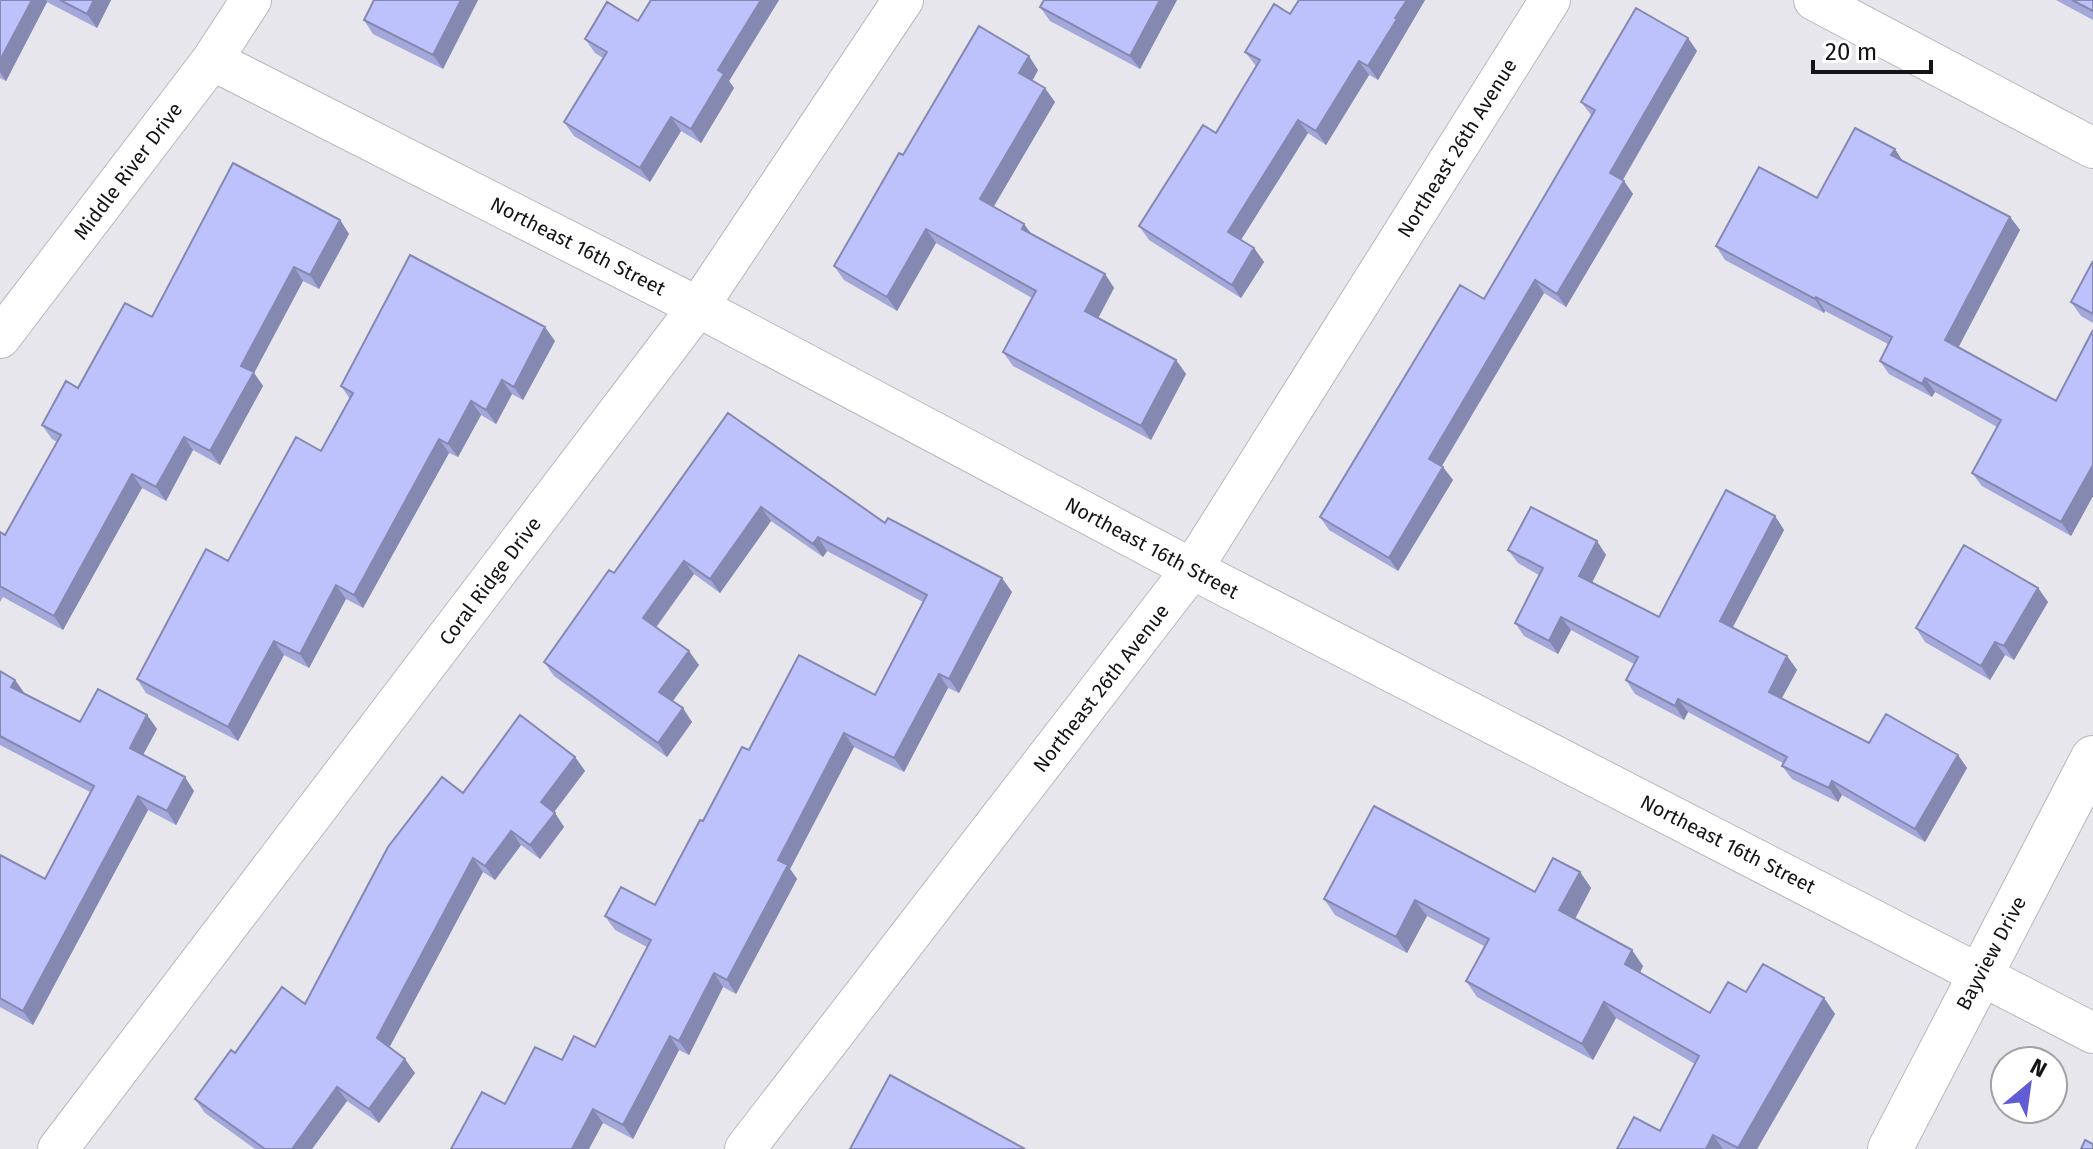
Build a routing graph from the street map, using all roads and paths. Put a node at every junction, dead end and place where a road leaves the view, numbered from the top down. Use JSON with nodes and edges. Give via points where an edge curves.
{"nodes":[{"id":1,"x":251,"y":0,"type":"edge"},
{"id":2,"x":903,"y":0,"type":"edge"},
{"id":3,"x":1550,"y":0,"type":"edge"},
{"id":4,"x":1814,"y":0,"type":"edge"},
{"id":5,"x":212,"y":60,"type":"junction"},
{"id":6,"x":2093,"y":148,"type":"edge"},
{"id":7,"x":698,"y":307,"type":"junction"},
{"id":8,"x":0,"y":338,"type":"edge"},
{"id":9,"x":1192,"y":569,"type":"junction"},
{"id":10,"x":2093,"y":758,"type":"edge"},
{"id":11,"x":1979,"y":974,"type":"junction"},
{"id":12,"x":2093,"y":1033,"type":"edge"},
{"id":13,"x":58,"y":1149,"type":"edge"},
{"id":14,"x":745,"y":1149,"type":"edge"},
{"id":15,"x":1890,"y":1149,"type":"edge"}],
"edges":[{"from":1,"to":5,"type":"street","name":"Middle River Drive"},
{"from":2,"to":7,"type":"street","name":"Coral Ridge Drive"},
{"from":3,"to":9,"type":"street","name":"Northeast 26th Avenue"},
{"from":4,"to":6,"type":"street"},
{"from":5,"to":7,"type":"street","name":"Northeast 16th Street"},
{"from":5,"to":8,"type":"street","name":"Middle River Drive"},
{"from":7,"to":9,"type":"street","name":"Northeast 16th Street"},
{"from":7,"to":13,"type":"street","name":"Coral Ridge Drive"},
{"from":9,"to":11,"type":"street","name":"Northeast 16th Street"},
{"from":9,"to":14,"type":"street","name":"Northeast 26th Avenue"},
{"from":10,"to":11,"type":"street","name":"Bayview Drive"},
{"from":11,"to":12,"type":"street","name":"Northeast 16th Street"},
{"from":11,"to":15,"type":"street","name":"Bayview Drive"}]}
